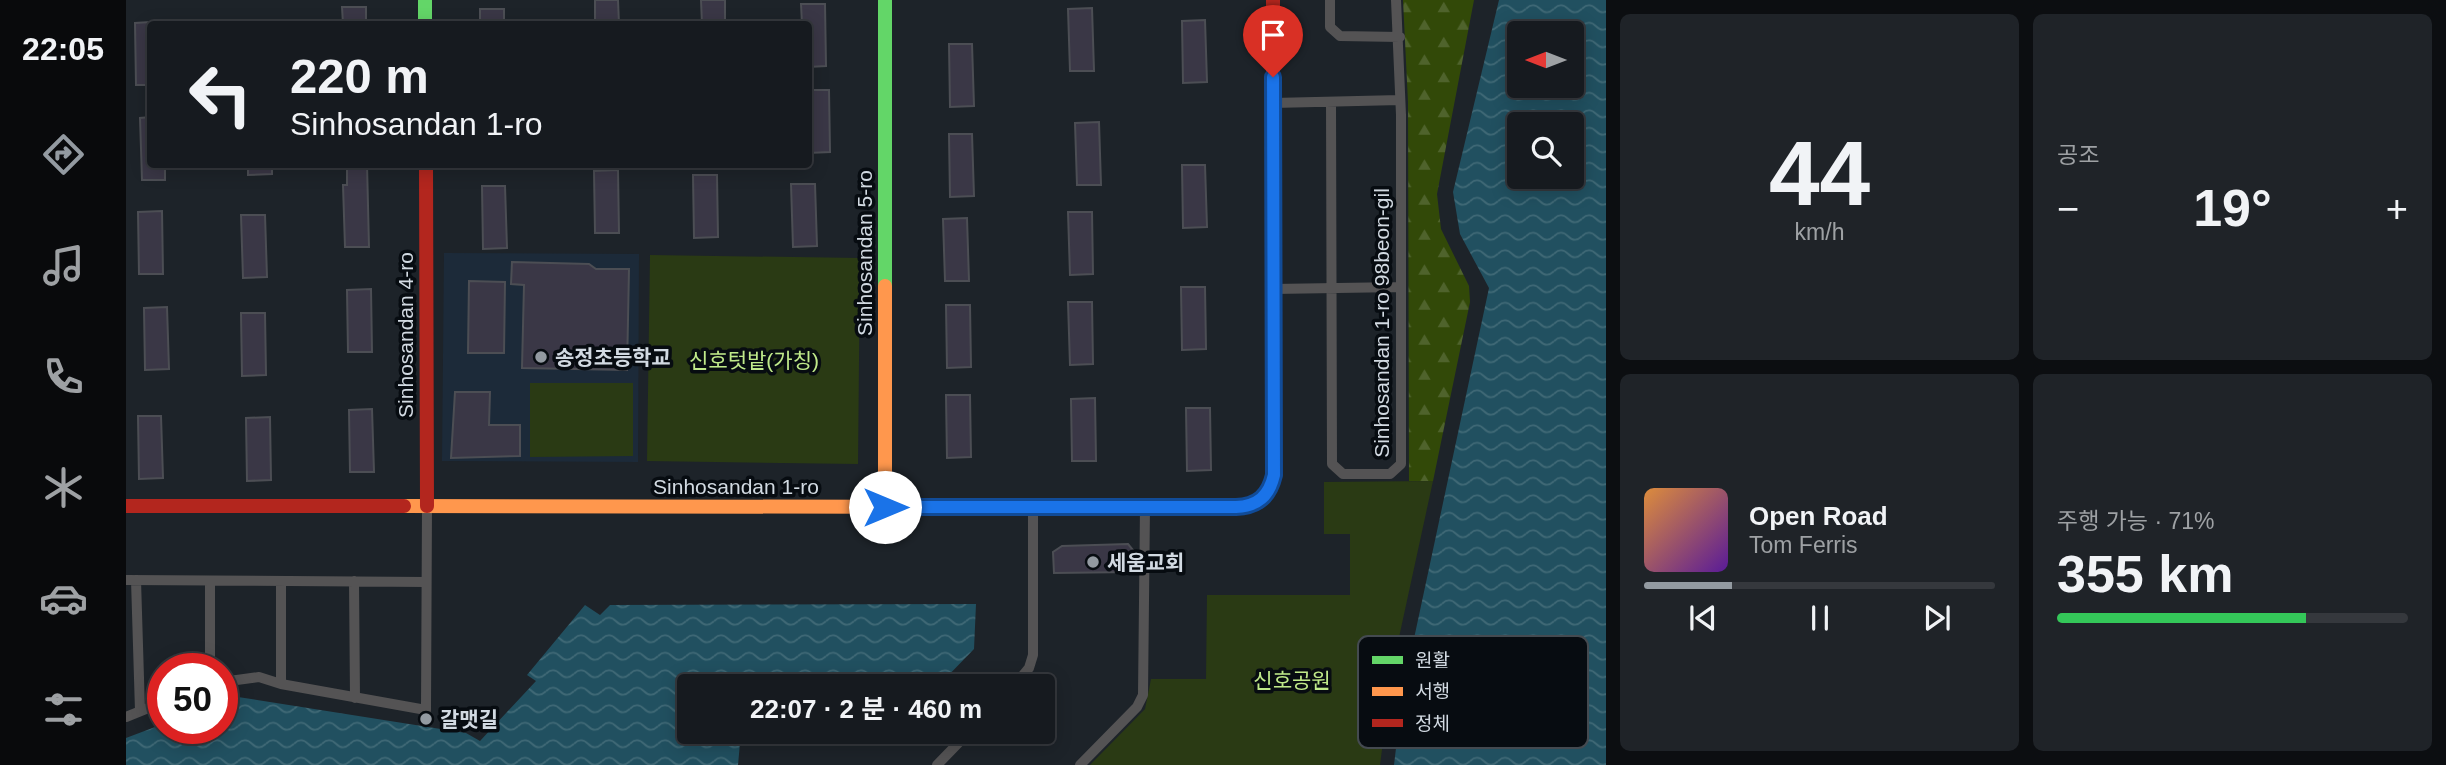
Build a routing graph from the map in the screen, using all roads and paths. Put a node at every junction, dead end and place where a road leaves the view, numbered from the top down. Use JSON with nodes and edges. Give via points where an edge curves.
{"nodes":[{"id":1,"x":425,"y":0,"type":"edge"},
{"id":2,"x":885,"y":0,"type":"edge"},
{"id":3,"x":1273,"y":0,"type":"edge"},
{"id":4,"x":1331,"y":0,"type":"edge"},
{"id":5,"x":1396,"y":0,"type":"edge"},
{"id":6,"x":425,"y":21,"type":"edge"},
{"id":7,"x":1399,"y":37,"type":"junction"},
{"id":8,"x":1401,"y":100,"type":"junction"},
{"id":9,"x":1331,"y":102,"type":"junction"},
{"id":10,"x":1273,"y":103,"type":"junction"},
{"id":11,"x":426,"y":168,"type":"edge"},
{"id":12,"x":1401,"y":287,"type":"junction"},
{"id":13,"x":1332,"y":288,"type":"junction"},
{"id":14,"x":1273,"y":289,"type":"junction"},
{"id":15,"x":126,"y":506,"type":"edge"},
{"id":16,"x":427,"y":506,"type":"junction"},
{"id":17,"x":885,"y":507,"type":"junction"},
{"id":18,"x":1033,"y":507,"type":"junction"},
{"id":19,"x":1145,"y":507,"type":"junction"},
{"id":20,"x":131,"y":580,"type":"edge"},
{"id":21,"x":209,"y":581,"type":"junction"},
{"id":22,"x":281,"y":581,"type":"junction"},
{"id":23,"x":354,"y":581,"type":"junction"},
{"id":24,"x":426,"y":582,"type":"junction"},
{"id":25,"x":210,"y":653,"type":"edge"},
{"id":26,"x":1024,"y":674,"type":"edge"},
{"id":27,"x":238,"y":680,"type":"edge"},
{"id":28,"x":281,"y":684,"type":"junction"},
{"id":29,"x":355,"y":698,"type":"junction"},
{"id":30,"x":147,"y":708,"type":"edge"},
{"id":31,"x":140,"y":711,"type":"junction"},
{"id":32,"x":126,"y":717,"type":"edge"},
{"id":33,"x":957,"y":744,"type":"edge"},
{"id":34,"x":937,"y":765,"type":"edge"},
{"id":35,"x":1080,"y":765,"type":"edge"}],
"edges":[{"from":1,"to":6,"type":"main road"},
{"from":2,"to":17,"type":"main road","name":"Sinhosandan 5-ro"},
{"from":3,"to":10,"type":"main road","name":"Sinhosandan 1-ro"},
{"from":4,"to":7,"type":"street","via":[[1330,27],[1339,36]]},
{"from":5,"to":7,"type":"street","name":"Sinhosandan 1-ro 98beon-gil"},
{"from":7,"to":8,"type":"street","name":"Sinhosandan 1-ro 98beon-gil"},
{"from":8,"to":9,"type":"street"},
{"from":8,"to":12,"type":"street","name":"Sinhosandan 1-ro 98beon-gil"},
{"from":9,"to":10,"type":"street"},
{"from":9,"to":13,"type":"street","name":"Sinhosandan 1-ro 98beon-gil"},
{"from":10,"to":14,"type":"main road","name":"Sinhosandan 1-ro"},
{"from":11,"to":16,"type":"main road","name":"Sinhosandan 4-ro"},
{"from":12,"to":13,"type":"street"},
{"from":12,"to":13,"type":"street","name":"Sinhosandan 1-ro 98beon-gil","via":[[1401,464],[1390,474],[1343,474],[1332,464]]},
{"from":13,"to":14,"type":"street"},
{"from":14,"to":19,"type":"main road","name":"Sinhosandan 1-ro","via":[[1274,475],[1268,492],[1262,500],[1243,507]]},
{"from":15,"to":16,"type":"main road","name":"Sinhosandan 1-ro"},
{"from":16,"to":17,"type":"main road","name":"Sinhosandan 1-ro"},
{"from":16,"to":24,"type":"street"},
{"from":17,"to":18,"type":"main road","name":"Sinhosandan 1-ro"},
{"from":18,"to":19,"type":"main road","name":"Sinhosandan 1-ro"},
{"from":18,"to":26,"type":"street","via":[[1033,655]]},
{"from":19,"to":35,"type":"street","via":[[1143,695],[1137,707]]},
{"from":20,"to":21,"type":"street"},
{"from":20,"to":31,"type":"street"},
{"from":21,"to":22,"type":"street"},
{"from":21,"to":25,"type":"street"},
{"from":22,"to":23,"type":"street"},
{"from":22,"to":28,"type":"street"},
{"from":23,"to":24,"type":"street"},
{"from":23,"to":29,"type":"street"},
{"from":24,"to":29,"type":"street","via":[[426,710]]},
{"from":27,"to":28,"type":"street","via":[[259,677]]},
{"from":28,"to":29,"type":"street"},
{"from":30,"to":31,"type":"street"},
{"from":31,"to":32,"type":"street"},
{"from":33,"to":34,"type":"street"}]}
